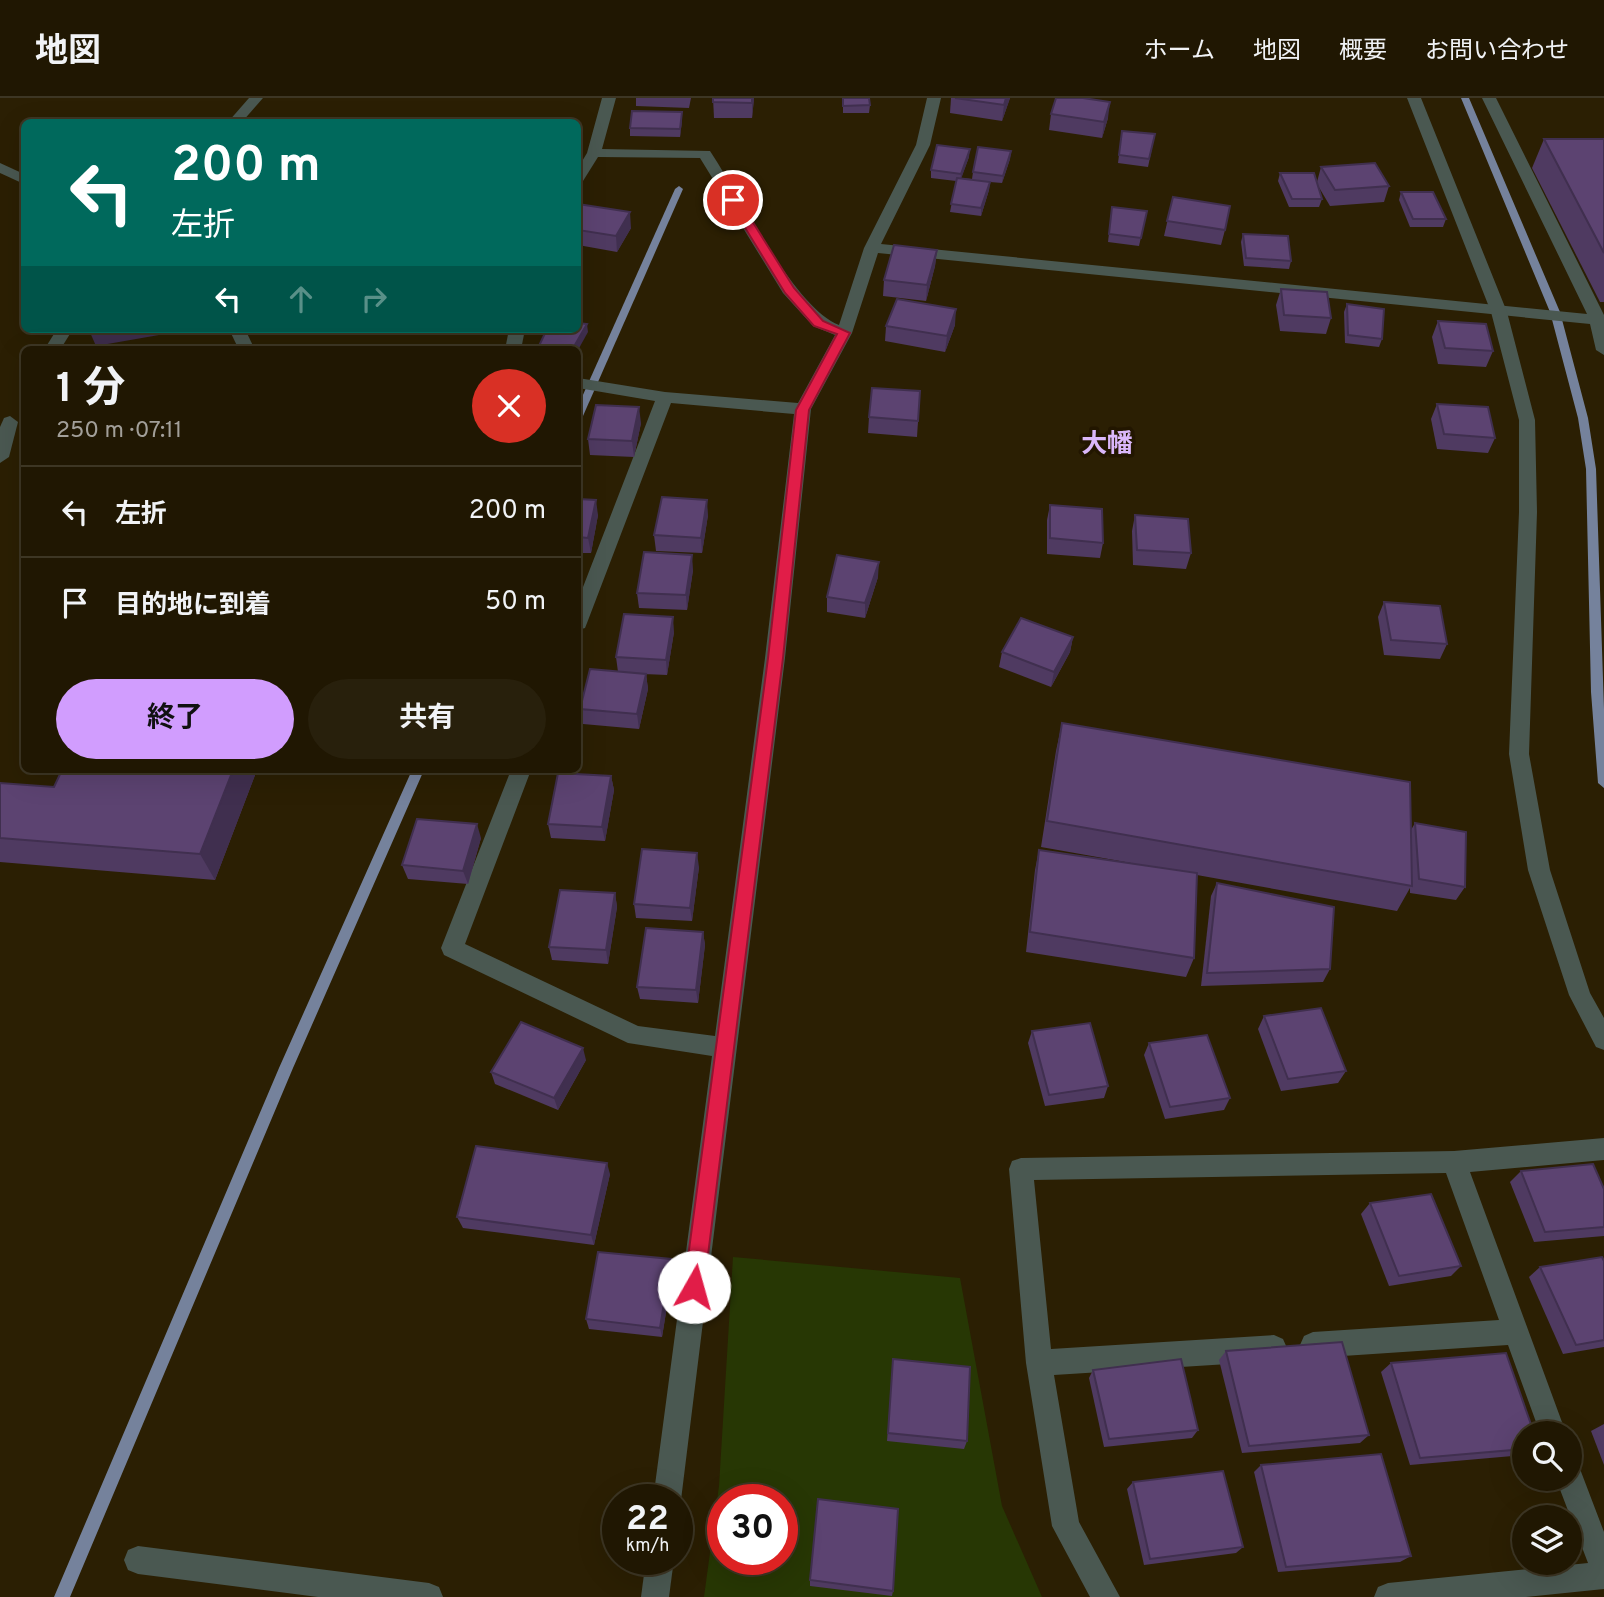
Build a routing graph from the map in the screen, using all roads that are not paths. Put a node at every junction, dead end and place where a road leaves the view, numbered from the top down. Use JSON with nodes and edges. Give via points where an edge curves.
{"nodes":[{"id":1,"x":256,"y":98,"type":"edge"},
{"id":2,"x":609,"y":98,"type":"edge"},
{"id":3,"x":934,"y":98,"type":"edge"},
{"id":4,"x":1414,"y":98,"type":"edge"},
{"id":5,"x":1489,"y":98,"type":"edge"},
{"id":6,"x":238,"y":119,"type":"edge"},
{"id":7,"x":594,"y":153,"type":"junction"},
{"id":8,"x":0,"y":167,"type":"edge"},
{"id":9,"x":581,"y":173,"type":"edge"},
{"id":10,"x":21,"y":178,"type":"edge"},
{"id":11,"x":872,"y":248,"type":"junction"},
{"id":12,"x":1499,"y":312,"type":"junction"},
{"id":13,"x":1601,"y":320,"type":"edge"},
{"id":14,"x":844,"y":333,"type":"junction"},
{"id":15,"x":1604,"y":350,"type":"edge"},
{"id":16,"x":581,"y":383,"type":"edge"},
{"id":17,"x":665,"y":397,"type":"junction"},
{"id":18,"x":803,"y":410,"type":"junction"},
{"id":19,"x":12,"y":422,"type":"edge"},
{"id":20,"x":0,"y":457,"type":"edge"},
{"id":21,"x":581,"y":615,"type":"edge"},
{"id":22,"x":520,"y":773,"type":"edge"},
{"id":23,"x":1604,"y":1040,"type":"edge"},
{"id":24,"x":724,"y":1047,"type":"junction"},
{"id":25,"x":1604,"y":1149,"type":"edge"},
{"id":26,"x":1454,"y":1161,"type":"junction"},
{"id":27,"x":1514,"y":1332,"type":"junction"},
{"id":28,"x":1039,"y":1363,"type":"junction"},
{"id":29,"x":1548,"y":1421,"type":"edge"},
{"id":30,"x":669,"y":1484,"type":"edge"},
{"id":31,"x":1575,"y":1491,"type":"edge"},
{"id":32,"x":138,"y":1560,"type":"dead end"},
{"id":33,"x":1604,"y":1569,"type":"edge"},
{"id":34,"x":658,"y":1575,"type":"edge"},
{"id":35,"x":1604,"y":1575,"type":"edge"},
{"id":36,"x":429,"y":1597,"type":"edge"},
{"id":37,"x":655,"y":1597,"type":"edge"},
{"id":38,"x":1106,"y":1597,"type":"edge"},
{"id":39,"x":1388,"y":1597,"type":"edge"}],
"edges":[{"from":1,"to":6,"type":"street"},
{"from":2,"to":7,"type":"street"},
{"from":3,"to":11,"type":"street","via":[[923,145]]},
{"from":4,"to":12,"type":"street"},
{"from":5,"to":13,"type":"street"},
{"from":7,"to":9,"type":"street"},
{"from":7,"to":14,"type":"street","via":[[705,154],[789,290],[819,323]]},
{"from":8,"to":10,"type":"street"},
{"from":11,"to":12,"type":"street"},
{"from":11,"to":14,"type":"street"},
{"from":12,"to":13,"type":"street"},
{"from":12,"to":23,"type":"street","via":[[1527,420],[1520,754],[1539,870],[1580,995]]},
{"from":13,"to":15,"type":"street"},
{"from":14,"to":18,"type":"street"},
{"from":16,"to":17,"type":"street"},
{"from":17,"to":18,"type":"street"},
{"from":17,"to":21,"type":"street"},
{"from":18,"to":24,"type":"street"},
{"from":19,"to":20,"type":"street"},
{"from":22,"to":24,"type":"street","via":[[452,948],[636,1036]]},
{"from":24,"to":30,"type":"street"},
{"from":25,"to":26,"type":"street"},
{"from":26,"to":27,"type":"street"},
{"from":26,"to":28,"type":"street","via":[[1021,1169]]},
{"from":27,"to":28,"type":"street"},
{"from":27,"to":29,"type":"street"},
{"from":28,"to":38,"type":"street","via":[[1066,1526]]},
{"from":31,"to":33,"type":"street"},
{"from":32,"to":36,"type":"street"},
{"from":34,"to":37,"type":"street"},
{"from":35,"to":39,"type":"street"}]}
